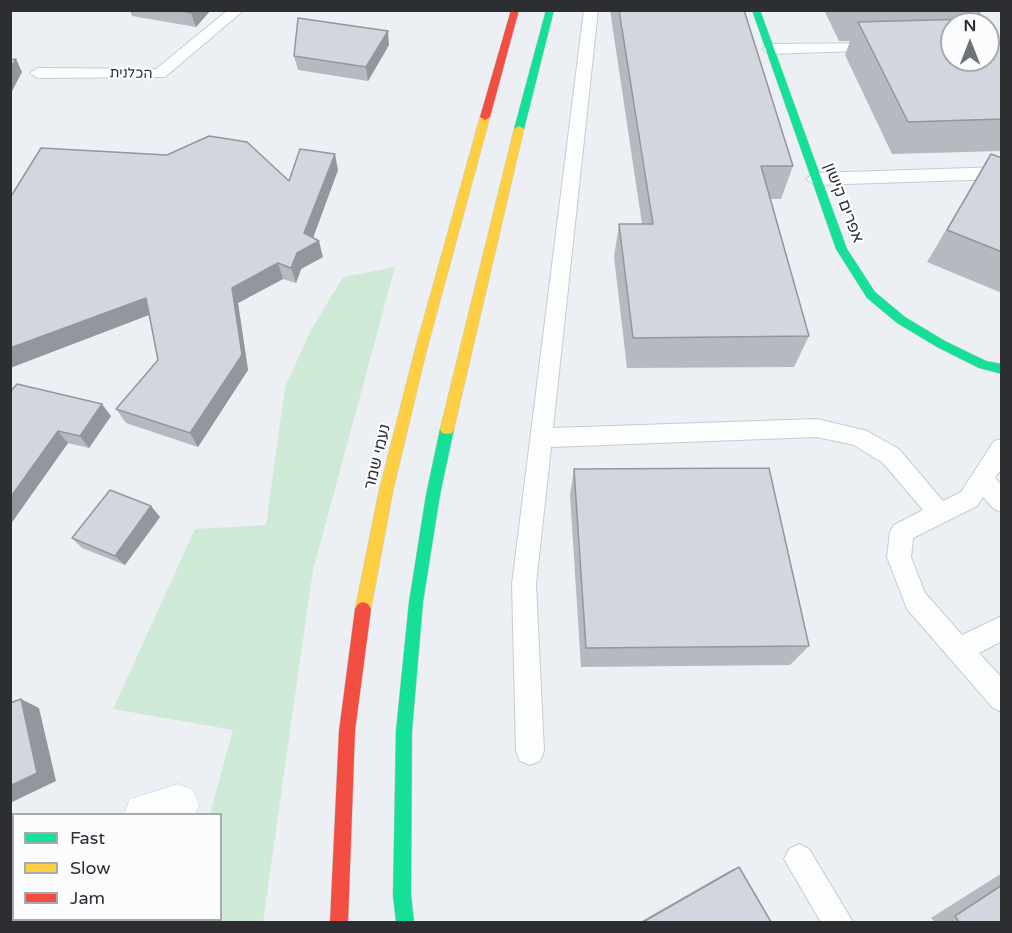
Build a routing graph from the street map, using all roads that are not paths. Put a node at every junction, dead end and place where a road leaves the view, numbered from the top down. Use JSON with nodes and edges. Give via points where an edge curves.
{"nodes":[{"id":1,"x":237,"y":10,"type":"edge"},
{"id":2,"x":516,"y":10,"type":"edge"},
{"id":3,"x":550,"y":10,"type":"edge"},
{"id":4,"x":591,"y":10,"type":"edge"},
{"id":5,"x":756,"y":10,"type":"edge"},
{"id":6,"x":895,"y":47,"type":"edge"},
{"id":7,"x":770,"y":49,"type":"junction"},
{"id":8,"x":38,"y":73,"type":"dead end"},
{"id":9,"x":1002,"y":173,"type":"edge"},
{"id":10,"x":815,"y":179,"type":"junction"},
{"id":11,"x":1002,"y":369,"type":"edge"},
{"id":12,"x":541,"y":438,"type":"junction"},
{"id":13,"x":1002,"y":448,"type":"edge"},
{"id":14,"x":982,"y":480,"type":"junction"},
{"id":15,"x":1002,"y":502,"type":"edge"},
{"id":16,"x":941,"y":515,"type":"junction"},
{"id":17,"x":1002,"y":628,"type":"edge"},
{"id":18,"x":958,"y":650,"type":"junction"},
{"id":19,"x":1002,"y":699,"type":"edge"},
{"id":20,"x":530,"y":751,"type":"dead end"},
{"id":21,"x":799,"y":859,"type":"dead end"},
{"id":22,"x":339,"y":922,"type":"edge"},
{"id":23,"x":405,"y":922,"type":"edge"},
{"id":24,"x":838,"y":922,"type":"edge"}],
"edges":[{"from":1,"to":8,"type":"lane","name":"הכלנית","via":[[160,74]]},
{"from":2,"to":22,"type":"street","name":"נעמי שמר","via":[[417,365],[364,599],[346,731]]},
{"from":3,"to":23,"type":"street","via":[[433,495],[416,602],[404,731]]},
{"from":4,"to":12,"type":"lane"},
{"from":5,"to":7,"type":"street","name":"אפרים קישון"},
{"from":6,"to":7,"type":"lane"},
{"from":7,"to":10,"type":"street","name":"אפרים קישון"},
{"from":9,"to":10,"type":"lane"},
{"from":10,"to":11,"type":"street","name":"אפרים קישון","via":[[842,249],[871,295],[901,320],[941,344],[983,365]]},
{"from":12,"to":16,"type":"lane","via":[[818,428],[859,436],[891,456]]},
{"from":12,"to":20,"type":"lane","via":[[524,584]]},
{"from":13,"to":14,"type":"lane"},
{"from":14,"to":15,"type":"lane"},
{"from":14,"to":16,"type":"lane","via":[[969,499]]},
{"from":16,"to":18,"type":"lane","via":[[902,532],[899,557],[916,601]]},
{"from":17,"to":18,"type":"lane"},
{"from":18,"to":19,"type":"lane"},
{"from":21,"to":24,"type":"lane"}]}
